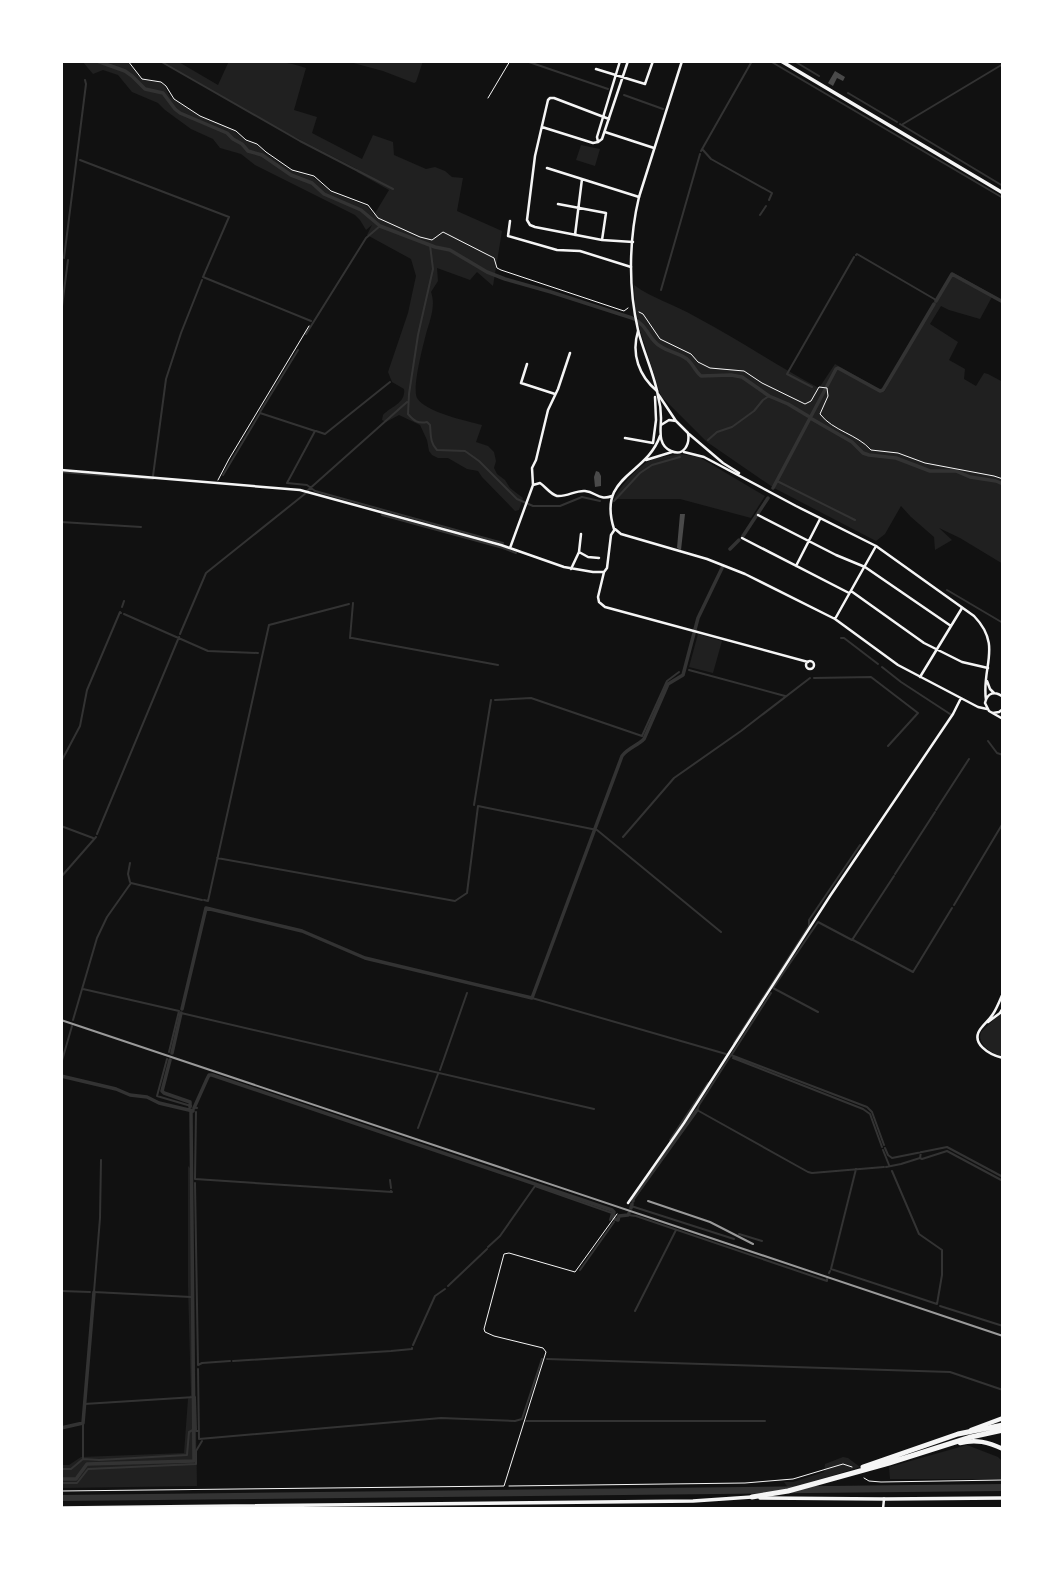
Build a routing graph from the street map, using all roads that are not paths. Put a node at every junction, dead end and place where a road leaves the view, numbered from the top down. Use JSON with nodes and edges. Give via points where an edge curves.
{"nodes":[{"id":1,"x":510,"y":61,"type":"edge"},
{"id":2,"x":620,"y":61,"type":"edge"},
{"id":3,"x":628,"y":61,"type":"edge"},
{"id":4,"x":653,"y":61,"type":"edge"},
{"id":5,"x":682,"y":61,"type":"edge"},
{"id":6,"x":781,"y":61,"type":"edge"},
{"id":7,"x":596,"y":69,"type":"dead end"},
{"id":8,"x":616,"y":75,"type":"junction"},
{"id":9,"x":624,"y":77,"type":"junction"},
{"id":10,"x":610,"y":97,"type":"junction"},
{"id":11,"x":488,"y":98,"type":"dead end"},
{"id":12,"x":616,"y":99,"type":"junction"},
{"id":13,"x":604,"y":117,"type":"junction"},
{"id":14,"x":609,"y":119,"type":"junction"},
{"id":15,"x":542,"y":127,"type":"junction"},
{"id":16,"x":605,"y":132,"type":"junction"},
{"id":17,"x":598,"y":142,"type":"junction"},
{"id":18,"x":654,"y":148,"type":"junction"},
{"id":19,"x":547,"y":169,"type":"dead end"},
{"id":20,"x":582,"y":179,"type":"junction"},
{"id":21,"x":1003,"y":193,"type":"edge"},
{"id":22,"x":639,"y":197,"type":"junction"},
{"id":23,"x":558,"y":204,"type":"dead end"},
{"id":24,"x":578,"y":208,"type":"junction"},
{"id":25,"x":510,"y":221,"type":"dead end"},
{"id":26,"x":575,"y":235,"type":"junction"},
{"id":27,"x":602,"y":240,"type":"junction"},
{"id":28,"x":633,"y":242,"type":"junction"},
{"id":29,"x":631,"y":267,"type":"junction"},
{"id":30,"x":309,"y":327,"type":"dead end"},
{"id":31,"x":638,"y":331,"type":"junction"},
{"id":32,"x":570,"y":353,"type":"dead end"},
{"id":33,"x":527,"y":364,"type":"dead end"},
{"id":34,"x":555,"y":394,"type":"junction"},
{"id":35,"x":657,"y":394,"type":"junction"},
{"id":36,"x":676,"y":421,"type":"junction"},
{"id":37,"x":661,"y":425,"type":"junction"},
{"id":38,"x":659,"y":433,"type":"junction"},
{"id":39,"x":688,"y":433,"type":"junction"},
{"id":40,"x":625,"y":438,"type":"dead end"},
{"id":41,"x":672,"y":452,"type":"junction"},
{"id":42,"x":680,"y":452,"type":"junction"},
{"id":43,"x":646,"y":460,"type":"junction"},
{"id":44,"x":61,"y":470,"type":"edge"},
{"id":45,"x":531,"y":476,"type":"junction"},
{"id":46,"x":218,"y":482,"type":"junction"},
{"id":47,"x":540,"y":483,"type":"junction"},
{"id":48,"x":753,"y":483,"type":"junction"},
{"id":49,"x":533,"y":485,"type":"junction"},
{"id":50,"x":612,"y":496,"type":"junction"},
{"id":51,"x":758,"y":515,"type":"dead end"},
{"id":52,"x":820,"y":518,"type":"junction"},
{"id":53,"x":614,"y":530,"type":"junction"},
{"id":54,"x":581,"y":534,"type":"dead end"},
{"id":55,"x":742,"y":538,"type":"dead end"},
{"id":56,"x":809,"y":540,"type":"junction"},
{"id":57,"x":876,"y":546,"type":"junction"},
{"id":58,"x":510,"y":548,"type":"junction"},
{"id":59,"x":579,"y":552,"type":"junction"},
{"id":60,"x":599,"y":558,"type":"dead end"},
{"id":61,"x":796,"y":566,"type":"junction"},
{"id":62,"x":865,"y":567,"type":"junction"},
{"id":63,"x":571,"y":569,"type":"junction"},
{"id":64,"x":604,"y":572,"type":"junction"},
{"id":65,"x":850,"y":592,"type":"junction"},
{"id":66,"x":962,"y":608,"type":"junction"},
{"id":67,"x":835,"y":620,"type":"junction"},
{"id":68,"x":951,"y":626,"type":"junction"},
{"id":69,"x":937,"y":649,"type":"junction"},
{"id":70,"x":808,"y":662,"type":"dead end"},
{"id":71,"x":988,"y":668,"type":"junction"},
{"id":72,"x":920,"y":677,"type":"junction"},
{"id":73,"x":987,"y":679,"type":"junction"},
{"id":74,"x":994,"y":693,"type":"junction"},
{"id":75,"x":1003,"y":697,"type":"edge"},
{"id":76,"x":961,"y":698,"type":"junction"},
{"id":77,"x":985,"y":701,"type":"junction"},
{"id":78,"x":969,"y":702,"type":"junction"},
{"id":79,"x":987,"y":709,"type":"junction"},
{"id":80,"x":1003,"y":709,"type":"edge"},
{"id":81,"x":993,"y":713,"type":"junction"},
{"id":82,"x":1003,"y":719,"type":"edge"},
{"id":83,"x":1003,"y":993,"type":"edge"},
{"id":84,"x":1003,"y":1008,"type":"edge"},
{"id":85,"x":986,"y":1024,"type":"junction"},
{"id":86,"x":1003,"y":1058,"type":"edge"},
{"id":87,"x":628,"y":1202,"type":"dead end"},
{"id":88,"x":617,"y":1214,"type":"dead end"},
{"id":89,"x":1003,"y":1418,"type":"edge"},
{"id":90,"x":1003,"y":1428,"type":"edge"},
{"id":91,"x":958,"y":1434,"type":"junction"},
{"id":92,"x":949,"y":1445,"type":"junction"},
{"id":93,"x":1003,"y":1449,"type":"edge"},
{"id":94,"x":817,"y":1483,"type":"junction"},
{"id":95,"x":61,"y":1491,"type":"edge"},
{"id":96,"x":752,"y":1497,"type":"junction"},
{"id":97,"x":1003,"y":1498,"type":"edge"},
{"id":98,"x":884,"y":1501,"type":"junction"},
{"id":99,"x":61,"y":1508,"type":"edge"},
{"id":100,"x":75,"y":1508,"type":"edge"},
{"id":101,"x":883,"y":1509,"type":"edge"}],
"edges":[{"from":1,"to":11,"type":"lane"},
{"from":2,"to":8,"type":"street"},
{"from":3,"to":9,"type":"street"},
{"from":4,"to":9,"type":"street","via":[[645,84]]},
{"from":5,"to":18,"type":"street"},
{"from":6,"to":21,"type":"main road"},
{"from":7,"to":8,"type":"street"},
{"from":8,"to":9,"type":"street"},
{"from":8,"to":10,"type":"street"},
{"from":9,"to":12,"type":"street"},
{"from":10,"to":12,"type":"street"},
{"from":10,"to":13,"type":"street"},
{"from":12,"to":14,"type":"street"},
{"from":13,"to":14,"type":"street"},
{"from":13,"to":15,"type":"street","via":[[550,98]]},
{"from":13,"to":17,"type":"street"},
{"from":14,"to":16,"type":"street"},
{"from":15,"to":17,"type":"street"},
{"from":15,"to":26,"type":"street","via":[[528,222]]},
{"from":16,"to":17,"type":"street"},
{"from":16,"to":18,"type":"street"},
{"from":18,"to":22,"type":"street"},
{"from":19,"to":20,"type":"street"},
{"from":20,"to":22,"type":"street"},
{"from":20,"to":24,"type":"street"},
{"from":22,"to":28,"type":"street"},
{"from":23,"to":24,"type":"street"},
{"from":24,"to":26,"type":"street"},
{"from":24,"to":27,"type":"street","via":[[606,213]]},
{"from":25,"to":29,"type":"street","via":[[508,236]]},
{"from":26,"to":27,"type":"street"},
{"from":27,"to":28,"type":"street"},
{"from":28,"to":29,"type":"street"},
{"from":29,"to":31,"type":"street"},
{"from":30,"to":46,"type":"lane"},
{"from":31,"to":35,"type":"street"},
{"from":31,"to":35,"type":"street","via":[[636,362]]},
{"from":32,"to":34,"type":"street"},
{"from":33,"to":34,"type":"street","via":[[521,383]]},
{"from":34,"to":45,"type":"street"},
{"from":35,"to":36,"type":"street"},
{"from":35,"to":37,"type":"street"},
{"from":35,"to":38,"type":"street"},
{"from":36,"to":37,"type":"street"},
{"from":36,"to":39,"type":"street"},
{"from":37,"to":38,"type":"street"},
{"from":38,"to":40,"type":"street","via":[[653,443]]},
{"from":38,"to":41,"type":"street"},
{"from":38,"to":43,"type":"street","via":[[656,449]]},
{"from":39,"to":42,"type":"street","via":[[687,448]]},
{"from":39,"to":48,"type":"street"},
{"from":41,"to":42,"type":"street"},
{"from":41,"to":43,"type":"street"},
{"from":42,"to":48,"type":"street","via":[[704,457]]},
{"from":43,"to":50,"type":"street"},
{"from":44,"to":46,"type":"street"},
{"from":45,"to":47,"type":"street"},
{"from":45,"to":49,"type":"street"},
{"from":46,"to":58,"type":"street","via":[[300,490]]},
{"from":47,"to":49,"type":"street"},
{"from":47,"to":50,"type":"street","via":[[555,495],[585,491]]},
{"from":48,"to":52,"type":"street"},
{"from":49,"to":58,"type":"street"},
{"from":50,"to":53,"type":"street"},
{"from":51,"to":56,"type":"street"},
{"from":52,"to":56,"type":"street"},
{"from":52,"to":57,"type":"street"},
{"from":53,"to":64,"type":"street"},
{"from":53,"to":67,"type":"street","via":[[726,566]]},
{"from":54,"to":59,"type":"street"},
{"from":55,"to":61,"type":"street"},
{"from":56,"to":61,"type":"street"},
{"from":56,"to":62,"type":"street"},
{"from":57,"to":62,"type":"street"},
{"from":57,"to":66,"type":"street"},
{"from":58,"to":63,"type":"street"},
{"from":59,"to":60,"type":"street"},
{"from":59,"to":63,"type":"street"},
{"from":61,"to":65,"type":"street"},
{"from":62,"to":65,"type":"street"},
{"from":62,"to":68,"type":"street"},
{"from":63,"to":64,"type":"street"},
{"from":64,"to":70,"type":"street","via":[[598,597],[605,607]]},
{"from":65,"to":67,"type":"street"},
{"from":65,"to":69,"type":"street"},
{"from":66,"to":68,"type":"street"},
{"from":66,"to":71,"type":"street","via":[[983,626],[989,642]]},
{"from":67,"to":72,"type":"street"},
{"from":68,"to":69,"type":"street"},
{"from":69,"to":71,"type":"street"},
{"from":69,"to":72,"type":"street"},
{"from":71,"to":73,"type":"street"},
{"from":72,"to":76,"type":"street"},
{"from":73,"to":74,"type":"street"},
{"from":73,"to":77,"type":"street"},
{"from":74,"to":75,"type":"street"},
{"from":74,"to":77,"type":"street"},
{"from":76,"to":78,"type":"street"},
{"from":76,"to":87,"type":"street"},
{"from":77,"to":78,"type":"street","via":[[978,705]]},
{"from":77,"to":79,"type":"street"},
{"from":78,"to":79,"type":"street"},
{"from":79,"to":81,"type":"street"},
{"from":80,"to":81,"type":"street"},
{"from":81,"to":82,"type":"street"},
{"from":83,"to":85,"type":"street"},
{"from":84,"to":85,"type":"street"},
{"from":85,"to":86,"type":"street","via":[[979,1031],[979,1043]]},
{"from":88,"to":95,"type":"lane","via":[[575,1272],[504,1254],[485,1332],[547,1352],[504,1486]]},
{"from":89,"to":91,"type":"highway"},
{"from":90,"to":91,"type":"highway"},
{"from":90,"to":92,"type":"highway"},
{"from":91,"to":94,"type":"highway"},
{"from":92,"to":93,"type":"highway","via":[[971,1440]]},
{"from":92,"to":94,"type":"highway"},
{"from":94,"to":96,"type":"highway"},
{"from":96,"to":98,"type":"main road"},
{"from":96,"to":100,"type":"main road"},
{"from":97,"to":98,"type":"main road"},
{"from":98,"to":101,"type":"street"},
{"from":99,"to":100,"type":"main road"}]}
